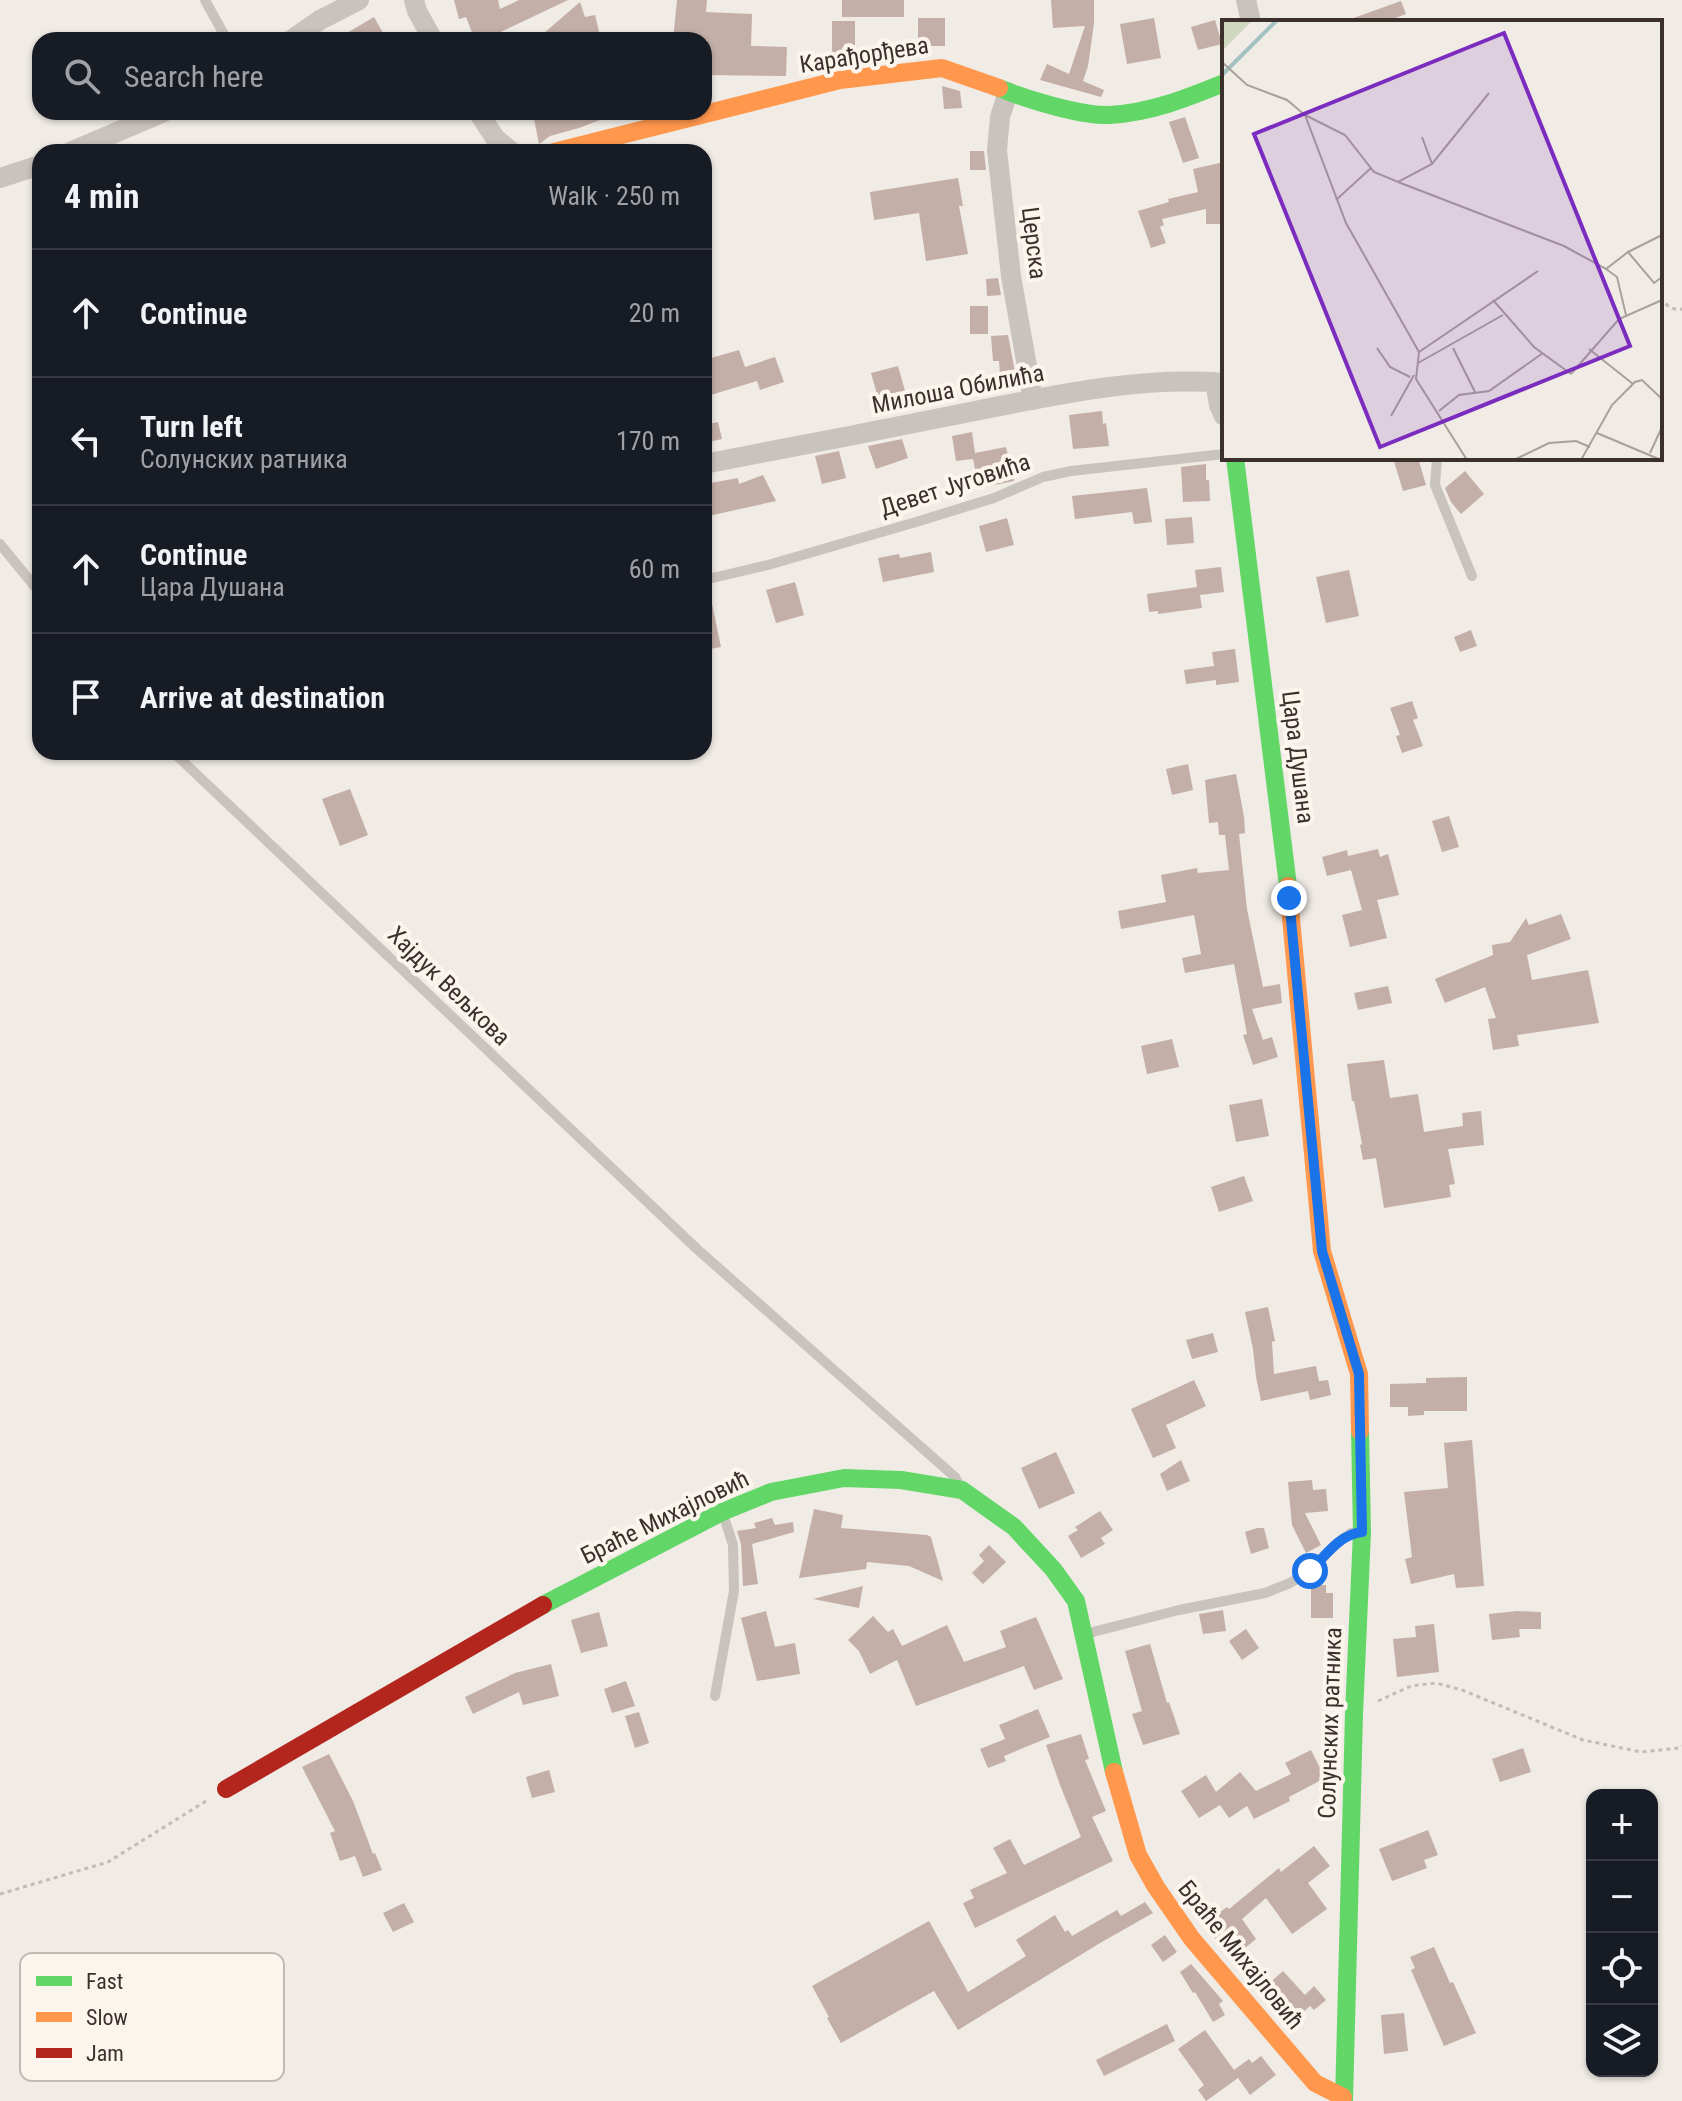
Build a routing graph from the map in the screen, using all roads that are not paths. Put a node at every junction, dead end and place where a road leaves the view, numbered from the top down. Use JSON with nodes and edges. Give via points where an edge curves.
{"nodes":[{"id":1,"x":205,"y":0,"type":"edge"},
{"id":2,"x":359,"y":0,"type":"edge"},
{"id":3,"x":414,"y":0,"type":"edge"},
{"id":4,"x":1246,"y":0,"type":"edge"},
{"id":5,"x":1251,"y":20,"type":"edge"},
{"id":6,"x":223,"y":32,"type":"edge"},
{"id":7,"x":303,"y":32,"type":"edge"},
{"id":8,"x":429,"y":32,"type":"edge"},
{"id":9,"x":1222,"y":84,"type":"edge"},
{"id":10,"x":1008,"y":92,"type":"junction"},
{"id":11,"x":712,"y":112,"type":"edge"},
{"id":12,"x":145,"y":120,"type":"edge"},
{"id":13,"x":483,"y":120,"type":"edge"},
{"id":14,"x":681,"y":120,"type":"edge"},
{"id":15,"x":89,"y":144,"type":"edge"},
{"id":16,"x":502,"y":144,"type":"edge"},
{"id":17,"x":586,"y":144,"type":"edge"},
{"id":18,"x":32,"y":168,"type":"edge"},
{"id":19,"x":0,"y":178,"type":"edge"},
{"id":20,"x":1219,"y":382,"type":"edge"},
{"id":21,"x":1033,"y":400,"type":"junction"},
{"id":22,"x":1222,"y":412,"type":"edge"},
{"id":23,"x":1222,"y":454,"type":"edge"},
{"id":24,"x":1235,"y":460,"type":"edge"},
{"id":25,"x":1437,"y":460,"type":"edge"},
{"id":26,"x":712,"y":462,"type":"edge"},
{"id":27,"x":0,"y":544,"type":"edge"},
{"id":28,"x":1472,"y":576,"type":"dead end"},
{"id":29,"x":712,"y":578,"type":"edge"},
{"id":30,"x":32,"y":583,"type":"edge"},
{"id":31,"x":181,"y":760,"type":"edge"},
{"id":32,"x":1305,"y":1064,"type":"joint"},
{"id":33,"x":962,"y":1490,"type":"junction"},
{"id":34,"x":722,"y":1512,"type":"junction"},
{"id":35,"x":1362,"y":1532,"type":"junction"},
{"id":36,"x":1084,"y":1635,"type":"junction"},
{"id":37,"x":715,"y":1696,"type":"dead end"},
{"id":38,"x":226,"y":1789,"type":"road end"},
{"id":39,"x":1344,"y":2099,"type":"edge"}],
"edges":[{"from":1,"to":6,"type":"lane"},
{"from":2,"to":7,"type":"street"},
{"from":3,"to":8,"type":"street"},
{"from":4,"to":5,"type":"street"},
{"from":9,"to":10,"type":"street","name":"Карађорђева","via":[[1173,103],[1106,115]]},
{"from":10,"to":11,"type":"street","name":"Карађорђева","via":[[942,68],[921,69],[840,80]]},
{"from":10,"to":21,"type":"street","name":"Церска","via":[[1000,117],[998,162]]},
{"from":12,"to":15,"type":"street"},
{"from":13,"to":16,"type":"street"},
{"from":14,"to":17,"type":"street","name":"Карађорђева"},
{"from":18,"to":19,"type":"street"},
{"from":20,"to":21,"type":"street","name":"Милоша Обилића","via":[[1164,382]]},
{"from":20,"to":22,"type":"street"},
{"from":21,"to":26,"type":"street","name":"Милоша Обилића"},
{"from":23,"to":29,"type":"lane","name":"Девет Југовића","via":[[1043,477],[916,522]]},
{"from":24,"to":32,"type":"street","name":"Цара Душана"},
{"from":25,"to":28,"type":"lane","via":[[1435,485]]},
{"from":27,"to":30,"type":"lane"},
{"from":31,"to":33,"type":"lane","name":"Хајдук Вељкова","via":[[697,1249],[955,1477]]},
{"from":32,"to":35,"type":"street","name":"Солунских ратника","via":[[1322,1251],[1359,1374]]},
{"from":33,"to":34,"type":"street","name":"Браће Михајловић","via":[[844,1478],[771,1492]]},
{"from":33,"to":36,"type":"street","name":"Браће Михајловић","via":[[1014,1527],[1053,1569],[1076,1601]]},
{"from":34,"to":37,"type":"lane","via":[[733,1545],[734,1591]]},
{"from":34,"to":38,"type":"street","name":"Браће Михајловић","via":[[519,1618]]},
{"from":35,"to":36,"type":"lane","via":[[1338,1542],[1310,1571],[1265,1593]]},
{"from":35,"to":39,"type":"street","name":"Солунских ратника"},
{"from":36,"to":39,"type":"street","name":"Браће Михајловић","via":[[1115,1774],[1143,1865],[1192,1939],[1315,2083]]}]}
